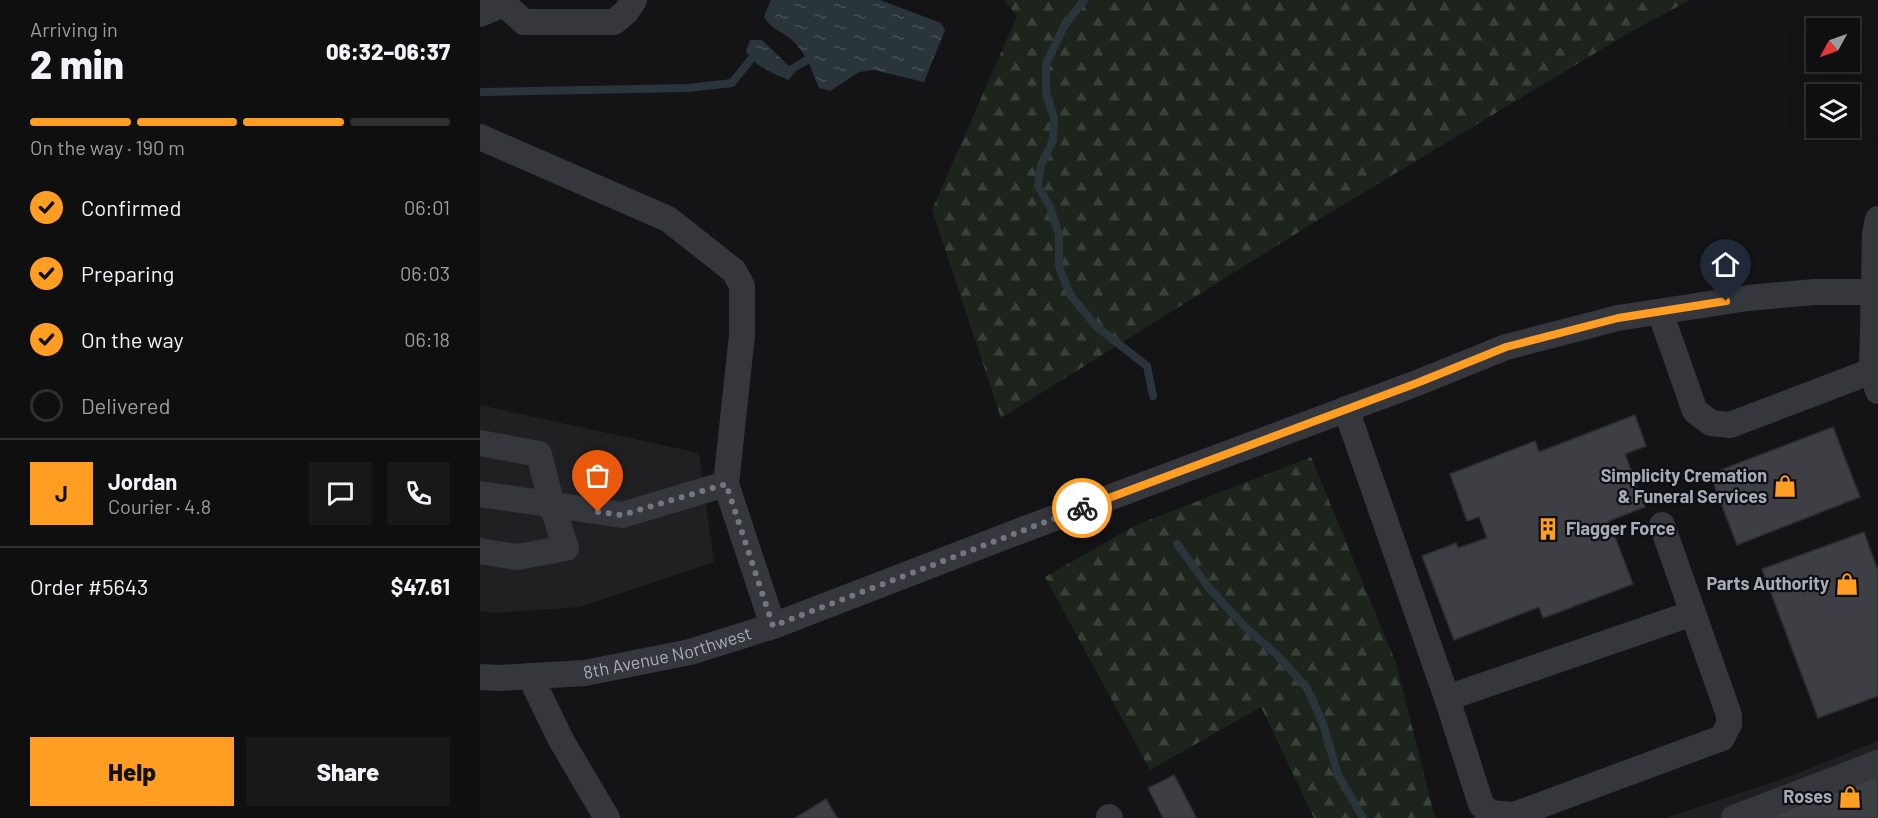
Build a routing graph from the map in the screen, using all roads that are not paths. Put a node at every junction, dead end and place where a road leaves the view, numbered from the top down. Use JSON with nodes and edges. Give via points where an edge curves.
{"nodes":[{"id":1,"x":634,"y":0,"type":"edge"},
{"id":2,"x":504,"y":2,"type":"edge"},
{"id":3,"x":480,"y":14,"type":"edge"},
{"id":4,"x":480,"y":137,"type":"edge"},
{"id":5,"x":1878,"y":219,"type":"edge"},
{"id":6,"x":1876,"y":292,"type":"edge"},
{"id":7,"x":1660,"y":312,"type":"junction"},
{"id":8,"x":1875,"y":381,"type":"edge"},
{"id":9,"x":1346,"y":409,"type":"junction"},
{"id":10,"x":480,"y":443,"type":"edge"},
{"id":11,"x":726,"y":484,"type":"junction"},
{"id":12,"x":480,"y":494,"type":"edge"},
{"id":13,"x":552,"y":505,"type":"junction"},
{"id":14,"x":1662,"y":525,"type":"dead end"},
{"id":15,"x":480,"y":551,"type":"edge"},
{"id":16,"x":1693,"y":613,"type":"junction"},
{"id":17,"x":773,"y":626,"type":"junction"},
{"id":18,"x":480,"y":676,"type":"edge"},
{"id":19,"x":530,"y":676,"type":"junction"},
{"id":20,"x":1447,"y":698,"type":"junction"},
{"id":21,"x":1878,"y":763,"type":"edge"},
{"id":22,"x":607,"y":818,"type":"edge"},
{"id":23,"x":1734,"y":818,"type":"edge"}],
"edges":[{"from":1,"to":2,"type":"street","via":[[614,22],[524,22]]},
{"from":2,"to":3,"type":"street"},
{"from":4,"to":11,"type":"street","via":[[669,219],[734,271],[742,286],[742,335]]},
{"from":5,"to":6,"type":"street"},
{"from":6,"to":7,"type":"street","name":"8th Avenue Northwest","via":[[1759,297]]},
{"from":6,"to":8,"type":"street"},
{"from":7,"to":8,"type":"street","via":[[1695,411],[1711,423],[1730,425]]},
{"from":7,"to":9,"type":"street","name":"8th Avenue Northwest","via":[[1618,318],[1506,347]]},
{"from":9,"to":17,"type":"street","name":"8th Avenue Northwest"},
{"from":9,"to":20,"type":"street"},
{"from":10,"to":13,"type":"street","via":[[538,454]]},
{"from":11,"to":13,"type":"street","via":[[622,515]]},
{"from":11,"to":17,"type":"street"},
{"from":12,"to":13,"type":"street"},
{"from":13,"to":15,"type":"street","via":[[566,548],[518,557]]},
{"from":14,"to":16,"type":"street"},
{"from":16,"to":20,"type":"street"},
{"from":16,"to":20,"type":"street","via":[[1729,714],[1722,738],[1514,815],[1489,813],[1481,804]]},
{"from":17,"to":19,"type":"street","name":"8th Avenue Northwest","via":[[690,652],[585,673]]},
{"from":18,"to":19,"type":"street","name":"8th Avenue Northwest"},
{"from":19,"to":22,"type":"street","via":[[561,740]]},
{"from":21,"to":23,"type":"street"}]}
